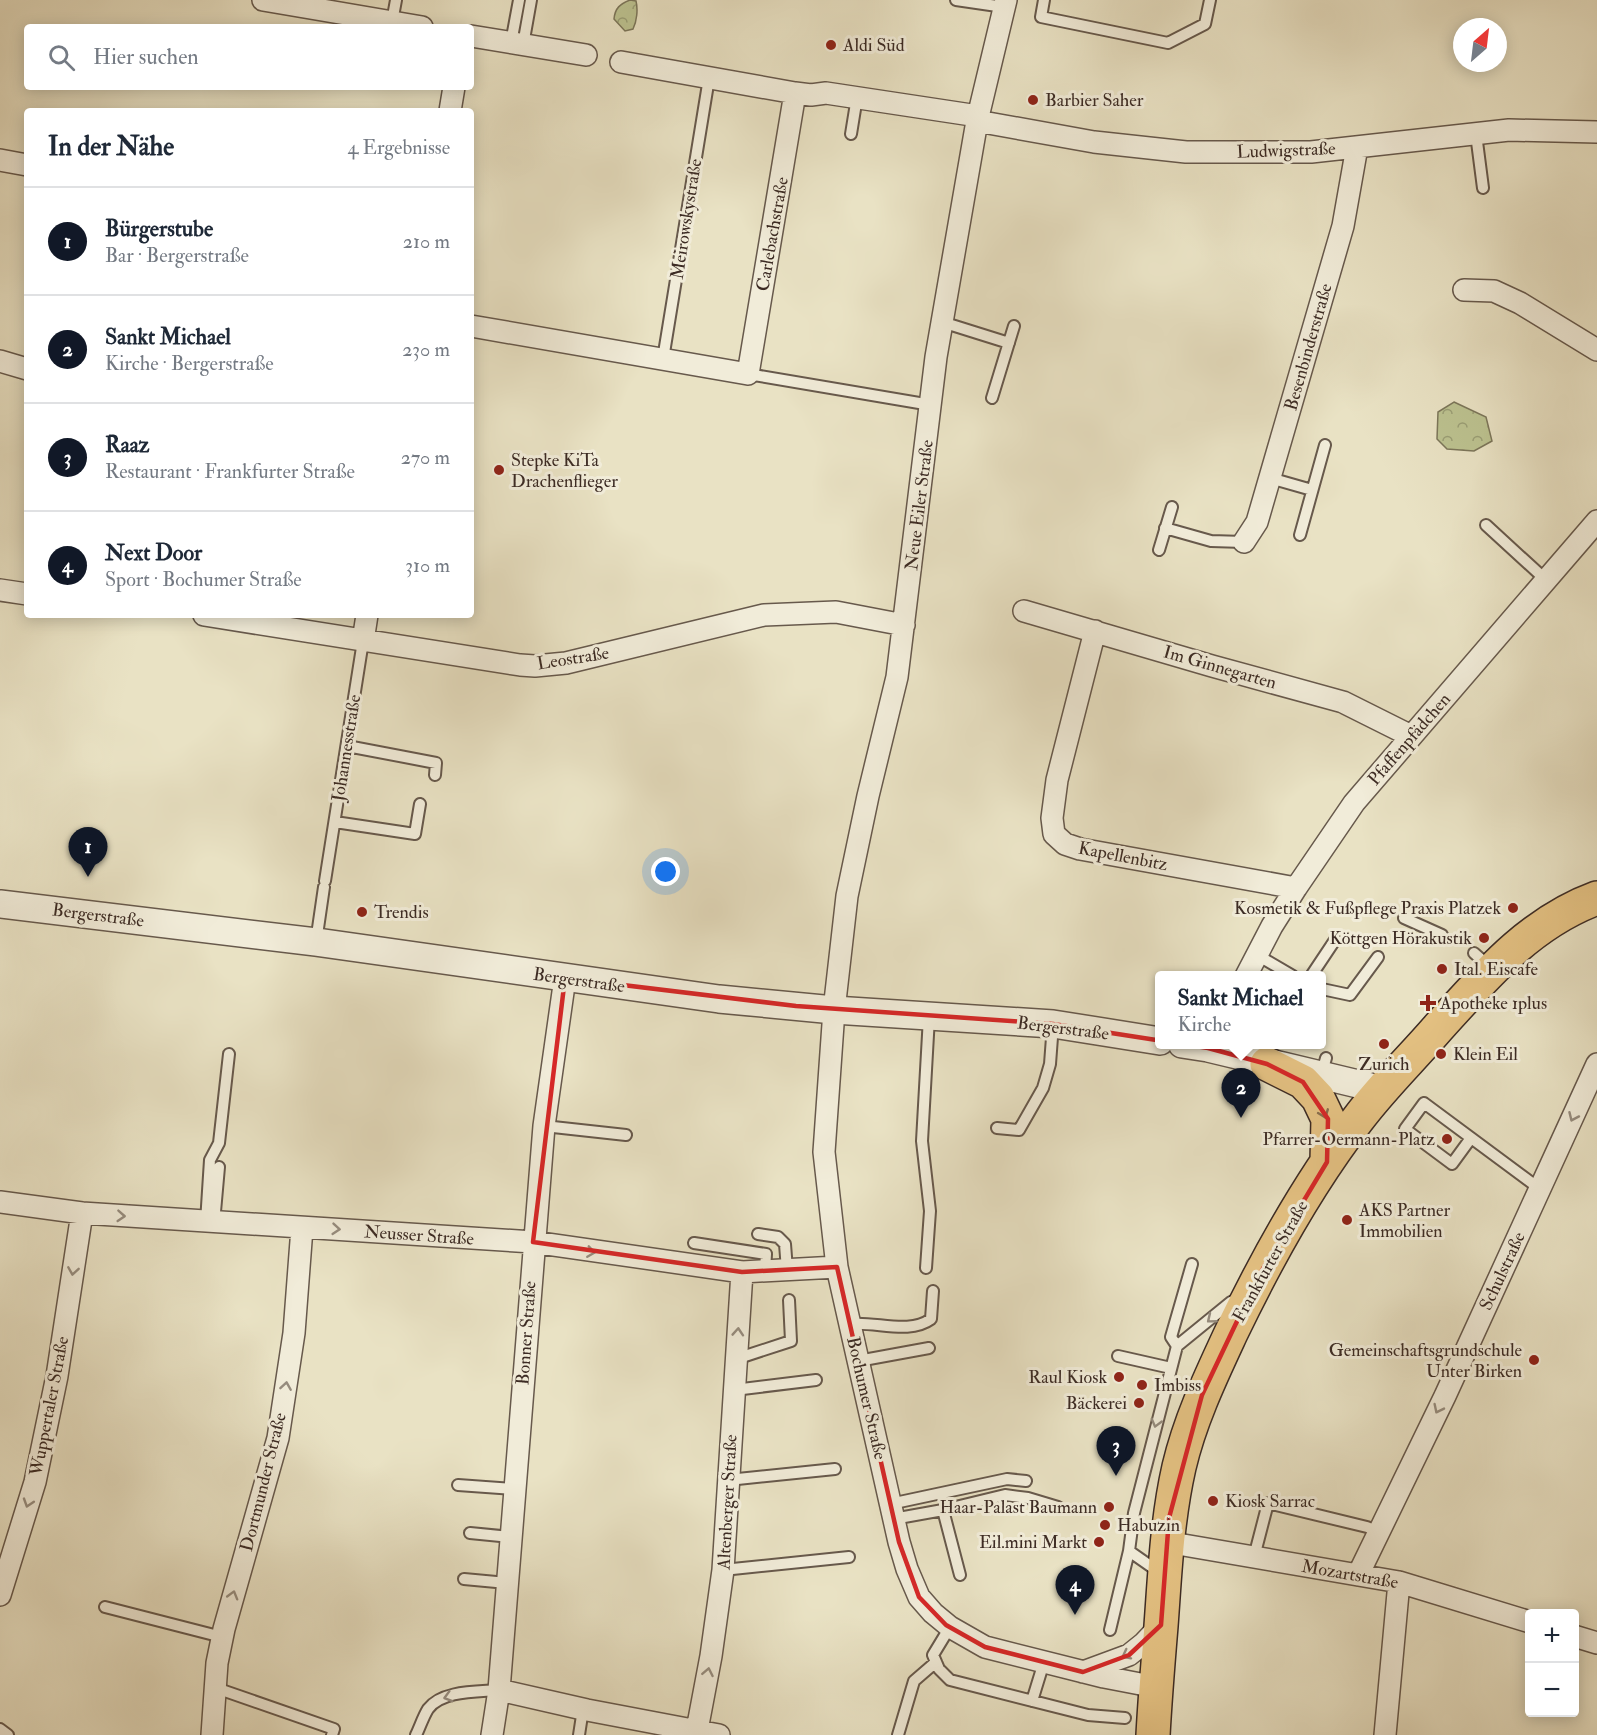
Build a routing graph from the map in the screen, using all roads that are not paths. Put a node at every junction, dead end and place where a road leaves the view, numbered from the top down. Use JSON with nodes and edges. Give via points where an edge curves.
{"nodes":[{"id":1,"x":263,"y":0,"type":"edge"},
{"id":2,"x":396,"y":0,"type":"edge"},
{"id":3,"x":519,"y":0,"type":"edge"},
{"id":4,"x":531,"y":0,"type":"edge"},
{"id":5,"x":956,"y":0,"type":"edge"},
{"id":6,"x":1044,"y":0,"type":"edge"},
{"id":7,"x":1210,"y":0,"type":"edge"},
{"id":8,"x":1005,"y":4,"type":"edge"},
{"id":9,"x":392,"y":22,"type":"junction"},
{"id":10,"x":404,"y":24,"type":"edge"},
{"id":11,"x":474,"y":37,"type":"edge"},
{"id":12,"x":517,"y":44,"type":"junction"},
{"id":13,"x":586,"y":55,"type":"dead end"},
{"id":14,"x":621,"y":62,"type":"dead end"},
{"id":15,"x":710,"y":78,"type":"junction"},
{"id":16,"x":454,"y":90,"type":"edge"},
{"id":17,"x":795,"y":93,"type":"junction"},
{"id":18,"x":857,"y":97,"type":"junction"},
{"id":19,"x":450,"y":108,"type":"edge"},
{"id":20,"x":978,"y":119,"type":"junction"},
{"id":21,"x":1597,"y":132,"type":"edge"},
{"id":22,"x":851,"y":134,"type":"dead end"},
{"id":23,"x":1476,"y":134,"type":"junction"},
{"id":24,"x":1357,"y":147,"type":"junction"},
{"id":25,"x":0,"y":160,"type":"edge"},
{"id":26,"x":24,"y":164,"type":"edge"},
{"id":27,"x":1483,"y":188,"type":"dead end"},
{"id":28,"x":1464,"y":290,"type":"dead end"},
{"id":29,"x":942,"y":322,"type":"junction"},
{"id":30,"x":1014,"y":326,"type":"dead end"},
{"id":31,"x":474,"y":327,"type":"edge"},
{"id":32,"x":1009,"y":343,"type":"junction"},
{"id":33,"x":1597,"y":350,"type":"edge"},
{"id":34,"x":663,"y":359,"type":"junction"},
{"id":35,"x":0,"y":361,"type":"edge"},
{"id":36,"x":24,"y":368,"type":"edge"},
{"id":37,"x":748,"y":374,"type":"junction"},
{"id":38,"x":992,"y":398,"type":"dead end"},
{"id":39,"x":931,"y":405,"type":"junction"},
{"id":40,"x":1325,"y":445,"type":"dead end"},
{"id":41,"x":1270,"y":478,"type":"junction"},
{"id":42,"x":1312,"y":490,"type":"junction"},
{"id":43,"x":1172,"y":507,"type":"dead end"},
{"id":44,"x":1597,"y":521,"type":"edge"},
{"id":45,"x":1486,"y":525,"type":"dead end"},
{"id":46,"x":1166,"y":528,"type":"junction"},
{"id":47,"x":1300,"y":535,"type":"dead end"},
{"id":48,"x":1244,"y":542,"type":"joint"},
{"id":49,"x":1159,"y":550,"type":"dead end"},
{"id":50,"x":1546,"y":580,"type":"junction"},
{"id":51,"x":0,"y":590,"type":"edge"},
{"id":52,"x":24,"y":594,"type":"edge"},
{"id":53,"x":1024,"y":611,"type":"dead end"},
{"id":54,"x":222,"y":618,"type":"edge"},
{"id":55,"x":367,"y":618,"type":"edge"},
{"id":56,"x":904,"y":625,"type":"junction"},
{"id":57,"x":1095,"y":631,"type":"junction"},
{"id":58,"x":363,"y":641,"type":"junction"},
{"id":59,"x":1411,"y":736,"type":"junction"},
{"id":60,"x":346,"y":746,"type":"junction"},
{"id":61,"x":435,"y":775,"type":"dead end"},
{"id":62,"x":420,"y":804,"type":"dead end"},
{"id":63,"x":334,"y":822,"type":"junction"},
{"id":64,"x":1296,"y":888,"type":"junction"},
{"id":65,"x":1597,"y":898,"type":"edge"},
{"id":66,"x":0,"y":904,"type":"edge"},
{"id":67,"x":1404,"y":918,"type":"dead end"},
{"id":68,"x":1442,"y":935,"type":"dead end"},
{"id":69,"x":1335,"y":939,"type":"dead end"},
{"id":70,"x":316,"y":942,"type":"junction"},
{"id":71,"x":1257,"y":955,"type":"junction"},
{"id":72,"x":1378,"y":957,"type":"dead end"},
{"id":73,"x":1248,"y":971,"type":"edge"},
{"id":74,"x":1286,"y":971,"type":"edge"},
{"id":75,"x":1314,"y":971,"type":"edge"},
{"id":76,"x":565,"y":978,"type":"junction"},
{"id":77,"x":1326,"y":989,"type":"edge"},
{"id":78,"x":834,"y":1010,"type":"junction"},
{"id":79,"x":929,"y":1016,"type":"junction"},
{"id":80,"x":1053,"y":1024,"type":"junction"},
{"id":81,"x":1155,"y":1040,"type":"edge"},
{"id":82,"x":1211,"y":1049,"type":"edge"},
{"id":83,"x":229,"y":1054,"type":"dead end"},
{"id":84,"x":1267,"y":1064,"type":"junction"},
{"id":85,"x":1597,"y":1064,"type":"edge"},
{"id":86,"x":1383,"y":1090,"type":"junction"},
{"id":87,"x":544,"y":1126,"type":"junction"},
{"id":88,"x":997,"y":1128,"type":"dead end"},
{"id":89,"x":626,"y":1136,"type":"dead end"},
{"id":90,"x":1471,"y":1138,"type":"junction"},
{"id":91,"x":1327,"y":1162,"type":"junction"},
{"id":92,"x":219,"y":1167,"type":"dead end"},
{"id":93,"x":1540,"y":1189,"type":"junction"},
{"id":94,"x":0,"y":1202,"type":"edge"},
{"id":95,"x":82,"y":1213,"type":"junction"},
{"id":96,"x":210,"y":1222,"type":"junction"},
{"id":97,"x":302,"y":1227,"type":"junction"},
{"id":98,"x":758,"y":1234,"type":"dead end"},
{"id":99,"x":533,"y":1242,"type":"junction"},
{"id":100,"x":694,"y":1243,"type":"dead end"},
{"id":101,"x":1192,"y":1264,"type":"dead end"},
{"id":102,"x":837,"y":1267,"type":"junction"},
{"id":103,"x":926,"y":1268,"type":"dead end"},
{"id":104,"x":787,"y":1270,"type":"junction"},
{"id":105,"x":765,"y":1271,"type":"junction"},
{"id":106,"x":742,"y":1272,"type":"junction"},
{"id":107,"x":933,"y":1291,"type":"dead end"},
{"id":108,"x":1248,"y":1297,"type":"junction"},
{"id":109,"x":789,"y":1300,"type":"dead end"},
{"id":110,"x":850,"y":1324,"type":"junction"},
{"id":111,"x":1177,"y":1346,"type":"junction"},
{"id":112,"x":929,"y":1348,"type":"dead end"},
{"id":113,"x":1118,"y":1356,"type":"dead end"},
{"id":114,"x":736,"y":1359,"type":"junction"},
{"id":115,"x":858,"y":1361,"type":"junction"},
{"id":116,"x":1171,"y":1368,"type":"junction"},
{"id":117,"x":816,"y":1380,"type":"dead end"},
{"id":118,"x":734,"y":1390,"type":"junction"},
{"id":119,"x":835,"y":1469,"type":"dead end"},
{"id":120,"x":728,"y":1480,"type":"junction"},
{"id":121,"x":1026,"y":1481,"type":"dead end"},
{"id":122,"x":458,"y":1485,"type":"dead end"},
{"id":123,"x":514,"y":1489,"type":"junction"},
{"id":124,"x":1058,"y":1507,"type":"dead end"},
{"id":125,"x":943,"y":1510,"type":"junction"},
{"id":126,"x":892,"y":1511,"type":"junction"},
{"id":127,"x":1379,"y":1532,"type":"junction"},
{"id":128,"x":470,"y":1533,"type":"dead end"},
{"id":129,"x":511,"y":1537,"type":"junction"},
{"id":130,"x":1166,"y":1542,"type":"junction"},
{"id":131,"x":1129,"y":1551,"type":"junction"},
{"id":132,"x":849,"y":1557,"type":"dead end"},
{"id":133,"x":1254,"y":1557,"type":"junction"},
{"id":134,"x":723,"y":1570,"type":"junction"},
{"id":135,"x":960,"y":1575,"type":"dead end"},
{"id":136,"x":1164,"y":1575,"type":"junction"},
{"id":137,"x":1359,"y":1575,"type":"junction"},
{"id":138,"x":464,"y":1579,"type":"dead end"},
{"id":139,"x":1399,"y":1582,"type":"junction"},
{"id":140,"x":507,"y":1583,"type":"junction"},
{"id":141,"x":0,"y":1595,"type":"edge"},
{"id":142,"x":105,"y":1607,"type":"dead end"},
{"id":143,"x":1525,"y":1620,"type":"edge"},
{"id":144,"x":1161,"y":1625,"type":"junction"},
{"id":145,"x":950,"y":1627,"type":"junction"},
{"id":146,"x":1110,"y":1630,"type":"dead end"},
{"id":147,"x":222,"y":1637,"type":"junction"},
{"id":148,"x":1579,"y":1637,"type":"edge"},
{"id":149,"x":1597,"y":1643,"type":"edge"},
{"id":150,"x":936,"y":1662,"type":"junction"},
{"id":151,"x":1044,"y":1662,"type":"junction"},
{"id":152,"x":1083,"y":1672,"type":"junction"},
{"id":153,"x":1156,"y":1687,"type":"junction"},
{"id":154,"x":216,"y":1688,"type":"junction"},
{"id":155,"x":499,"y":1690,"type":"junction"},
{"id":156,"x":1032,"y":1701,"type":"junction"},
{"id":157,"x":583,"y":1709,"type":"junction"},
{"id":158,"x":1125,"y":1718,"type":"dead end"},
{"id":159,"x":0,"y":1729,"type":"edge"},
{"id":160,"x":697,"y":1730,"type":"junction"},
{"id":161,"x":8,"y":1735,"type":"edge"},
{"id":162,"x":212,"y":1735,"type":"edge"},
{"id":163,"x":332,"y":1735,"type":"edge"},
{"id":164,"x":416,"y":1735,"type":"edge"},
{"id":165,"x":492,"y":1735,"type":"edge"},
{"id":166,"x":579,"y":1735,"type":"edge"},
{"id":167,"x":719,"y":1735,"type":"edge"},
{"id":168,"x":898,"y":1735,"type":"edge"},
{"id":169,"x":1153,"y":1735,"type":"edge"},
{"id":170,"x":1385,"y":1735,"type":"edge"}],
"edges":[{"from":1,"to":9,"type":"street"},
{"from":2,"to":9,"type":"lane"},
{"from":3,"to":12,"type":"lane"},
{"from":4,"to":12,"type":"lane"},
{"from":5,"to":8,"type":"lane"},
{"from":6,"to":7,"type":"lane","via":[[1041,17],[1168,43],[1205,24]]},
{"from":8,"to":20,"type":"street","name":"Neue Eiler Straße"},
{"from":9,"to":10,"type":"street"},
{"from":11,"to":12,"type":"street"},
{"from":12,"to":13,"type":"street"},
{"from":14,"to":15,"type":"street"},
{"from":15,"to":17,"type":"street"},
{"from":15,"to":34,"type":"lane","name":"Meirowskystraße"},
{"from":16,"to":19,"type":"street"},
{"from":17,"to":18,"type":"street"},
{"from":17,"to":37,"type":"street","name":"Carlebachstraße"},
{"from":18,"to":20,"type":"street"},
{"from":18,"to":22,"type":"lane"},
{"from":20,"to":24,"type":"street","name":"Ludwigstraße","via":[[1094,142],[1186,152],[1311,152]]},
{"from":20,"to":29,"type":"street","name":"Neue Eiler Straße"},
{"from":21,"to":23,"type":"street","name":"Ludwigstraße","via":[[1509,130]]},
{"from":23,"to":24,"type":"street","name":"Ludwigstraße"},
{"from":23,"to":27,"type":"lane"},
{"from":24,"to":41,"type":"street","name":"Besenbinderstraße","via":[[1343,226]]},
{"from":25,"to":26,"type":"street"},
{"from":28,"to":33,"type":"street","via":[[1494,291]]},
{"from":29,"to":32,"type":"lane"},
{"from":29,"to":39,"type":"street","name":"Neue Eiler Straße"},
{"from":30,"to":32,"type":"lane"},
{"from":31,"to":34,"type":"street"},
{"from":32,"to":38,"type":"lane"},
{"from":34,"to":37,"type":"street"},
{"from":35,"to":36,"type":"street"},
{"from":37,"to":39,"type":"lane"},
{"from":39,"to":56,"type":"street","name":"Neue Eiler Straße"},
{"from":40,"to":42,"type":"lane"},
{"from":41,"to":42,"type":"lane"},
{"from":41,"to":48,"type":"street","name":"Besenbinderstraße","via":[[1257,522]]},
{"from":42,"to":47,"type":"lane"},
{"from":43,"to":46,"type":"lane"},
{"from":44,"to":50,"type":"street","name":"Pfaffenpfädchen"},
{"from":45,"to":50,"type":"lane"},
{"from":46,"to":48,"type":"lane","via":[[1211,541]]},
{"from":46,"to":49,"type":"lane"},
{"from":50,"to":59,"type":"street","name":"Pfaffenpfädchen"},
{"from":51,"to":52,"type":"street"},
{"from":53,"to":57,"type":"street","name":"Im Ginnegarten"},
{"from":54,"to":58,"type":"street","name":"Leostraße"},
{"from":55,"to":58,"type":"street","name":"Johannesstraße"},
{"from":56,"to":58,"type":"street","name":"Leostraße","via":[[836,612],[764,615],[566,663],[535,666]]},
{"from":56,"to":78,"type":"street","name":"Neue Eiler Straße","via":[[897,677],[847,896]]},
{"from":57,"to":59,"type":"street","name":"Im Ginnegarten","via":[[1342,702]]},
{"from":57,"to":64,"type":"street","name":"Kapellenbitz","via":[[1057,780],[1054,834],[1065,844],[1080,849]]},
{"from":58,"to":60,"type":"lane","name":"Johannesstraße"},
{"from":59,"to":64,"type":"street","name":"Pfaffenpfädchen","via":[[1354,803]]},
{"from":60,"to":61,"type":"lane","via":[[436,763]]},
{"from":60,"to":63,"type":"lane","name":"Johannesstraße"},
{"from":62,"to":63,"type":"lane","via":[[415,834]]},
{"from":63,"to":70,"type":"lane","name":"Johannesstraße"},
{"from":64,"to":71,"type":"street","name":"Pfaffenpfädchen"},
{"from":65,"to":86,"type":"main road","name":"Frankfurter Straße","via":[[1573,907],[1484,961],[1464,999]]},
{"from":66,"to":70,"type":"street","name":"Bergerstraße"},
{"from":67,"to":68,"type":"lane"},
{"from":69,"to":75,"type":"lane"},
{"from":70,"to":76,"type":"street","name":"Bergerstraße"},
{"from":71,"to":73,"type":"street","name":"Pfaffenpfädchen"},
{"from":71,"to":74,"type":"lane"},
{"from":72,"to":77,"type":"lane","via":[[1350,995]]},
{"from":76,"to":78,"type":"street","name":"Bergerstraße"},
{"from":76,"to":87,"type":"street","name":"Bonner Straße"},
{"from":78,"to":79,"type":"street","name":"Bergerstraße"},
{"from":78,"to":102,"type":"street","name":"Bochumer Straße","via":[[824,1152]]},
{"from":79,"to":80,"type":"street","name":"Bergerstraße"},
{"from":79,"to":103,"type":"lane","via":[[922,1141],[930,1212]]},
{"from":80,"to":81,"type":"street","name":"Bergerstraße"},
{"from":80,"to":88,"type":"lane","via":[[1050,1064],[1042,1088],[1019,1130]]},
{"from":82,"to":84,"type":"street"},
{"from":83,"to":96,"type":"lane","via":[[219,1143],[210,1160]]},
{"from":84,"to":86,"type":"street","via":[[1324,1067]]},
{"from":84,"to":91,"type":"main road","one_way":true,"via":[[1303,1082],[1318,1098],[1328,1119]]},
{"from":85,"to":93,"type":"street","name":"Schulstraße","one_way":true},
{"from":86,"to":91,"type":"main road","name":"Frankfurter Straße"},
{"from":87,"to":89,"type":"lane"},
{"from":87,"to":99,"type":"street","name":"Bonner Straße"},
{"from":90,"to":90,"type":"lane","via":[[1424,1103],[1405,1129],[1452,1164]]},
{"from":90,"to":93,"type":"lane"},
{"from":91,"to":108,"type":"main road","name":"Frankfurter Straße"},
{"from":92,"to":96,"type":"lane"},
{"from":93,"to":127,"type":"street","name":"Schulstraße","one_way":true},
{"from":94,"to":95,"type":"street","name":"Neusser Straße"},
{"from":95,"to":96,"type":"street","name":"Neusser Straße","one_way":true},
{"from":95,"to":141,"type":"street","name":"Wuppertaler Straße","one_way":true,"via":[[57,1376],[34,1482]]},
{"from":96,"to":97,"type":"street","name":"Neusser Straße"},
{"from":97,"to":99,"type":"street","name":"Neusser Straße","one_way":true},
{"from":147,"to":97,"type":"street","name":"Dortmunder Straße","one_way":true,"via":[[278,1438],[294,1333]]},
{"from":98,"to":104,"type":"lane","via":[[778,1237],[784,1244]]},
{"from":99,"to":106,"type":"street","name":"Neusser Straße","one_way":true},
{"from":99,"to":123,"type":"street","name":"Bonner Straße"},
{"from":100,"to":105,"type":"lane","via":[[766,1254]]},
{"from":101,"to":111,"type":"lane","via":[[1171,1337]]},
{"from":102,"to":104,"type":"street","name":"Neusser Straße"},
{"from":102,"to":110,"type":"street","name":"Bochumer Straße"},
{"from":104,"to":105,"type":"street","name":"Neusser Straße"},
{"from":105,"to":106,"type":"street","name":"Neusser Straße"},
{"from":114,"to":106,"type":"street","name":"Altenberger Straße","one_way":true},
{"from":107,"to":110,"type":"lane","via":[[931,1319],[924,1325]]},
{"from":108,"to":111,"type":"lane","one_way":true,"via":[[1231,1302]]},
{"from":108,"to":130,"type":"main road","name":"Frankfurter Straße","via":[[1191,1427],[1179,1466]]},
{"from":109,"to":114,"type":"lane","via":[[791,1341]]},
{"from":110,"to":115,"type":"street","name":"Bochumer Straße"},
{"from":111,"to":116,"type":"lane"},
{"from":112,"to":115,"type":"lane"},
{"from":113,"to":116,"type":"lane"},
{"from":114,"to":118,"type":"street","name":"Altenberger Straße"},
{"from":115,"to":126,"type":"street","name":"Bochumer Straße"},
{"from":116,"to":131,"type":"lane","one_way":true,"via":[[1134,1513]]},
{"from":117,"to":118,"type":"lane"},
{"from":118,"to":120,"type":"street","name":"Altenberger Straße"},
{"from":119,"to":120,"type":"lane"},
{"from":120,"to":134,"type":"street","name":"Altenberger Straße"},
{"from":121,"to":126,"type":"lane","via":[[1007,1479]]},
{"from":122,"to":123,"type":"lane"},
{"from":123,"to":129,"type":"street","name":"Bonner Straße"},
{"from":124,"to":125,"type":"lane","via":[[1005,1495]]},
{"from":125,"to":126,"type":"lane"},
{"from":125,"to":135,"type":"lane"},
{"from":126,"to":145,"type":"street","name":"Bochumer Straße","via":[[907,1569],[919,1597]]},
{"from":127,"to":133,"type":"lane","via":[[1268,1503]]},
{"from":127,"to":137,"type":"street","name":"Schulstraße"},
{"from":128,"to":129,"type":"lane"},
{"from":129,"to":140,"type":"street","name":"Bonner Straße"},
{"from":130,"to":133,"type":"street","name":"Mozartstraße"},
{"from":130,"to":136,"type":"main road","name":"Frankfurter Straße"},
{"from":131,"to":136,"type":"lane"},
{"from":131,"to":146,"type":"lane"},
{"from":132,"to":134,"type":"lane"},
{"from":133,"to":137,"type":"street","name":"Mozartstraße"},
{"from":160,"to":134,"type":"street","name":"Altenberger Straße","one_way":true},
{"from":136,"to":144,"type":"main road","name":"Frankfurter Straße"},
{"from":137,"to":139,"type":"street","name":"Mozartstraße"},
{"from":138,"to":140,"type":"lane"},
{"from":139,"to":143,"type":"street","name":"Mozartstraße"},
{"from":139,"to":170,"type":"street"},
{"from":140,"to":155,"type":"street","name":"Bonner Straße"},
{"from":142,"to":147,"type":"lane"},
{"from":144,"to":152,"type":"street","one_way":true,"via":[[1129,1655]]},
{"from":144,"to":153,"type":"main road","name":"Frankfurter Straße"},
{"from":145,"to":150,"type":"lane","via":[[933,1655]]},
{"from":145,"to":151,"type":"street","name":"Bochumer Straße","via":[[985,1647]]},
{"from":147,"to":154,"type":"street","name":"Dortmunder Straße"},
{"from":148,"to":149,"type":"street"},
{"from":150,"to":156,"type":"lane","via":[[950,1680]]},
{"from":150,"to":168,"type":"lane","via":[[914,1681]]},
{"from":151,"to":152,"type":"street","name":"Bochumer Straße"},
{"from":151,"to":156,"type":"lane"},
{"from":152,"to":153,"type":"street","name":"Bochumer Straße"},
{"from":153,"to":169,"type":"main road","name":"Frankfurter Straße"},
{"from":154,"to":162,"type":"street","name":"Dortmunder Straße"},
{"from":154,"to":163,"type":"lane","via":[[334,1729]]},
{"from":155,"to":157,"type":"street"},
{"from":155,"to":164,"type":"lane","one_way":true,"via":[[450,1695],[436,1701]]},
{"from":155,"to":165,"type":"street","name":"Bonner Straße"},
{"from":156,"to":158,"type":"lane","via":[[1088,1715]]},
{"from":157,"to":160,"type":"street"},
{"from":157,"to":166,"type":"lane"},
{"from":159,"to":161,"type":"lane"},
{"from":160,"to":167,"type":"street"}]}
